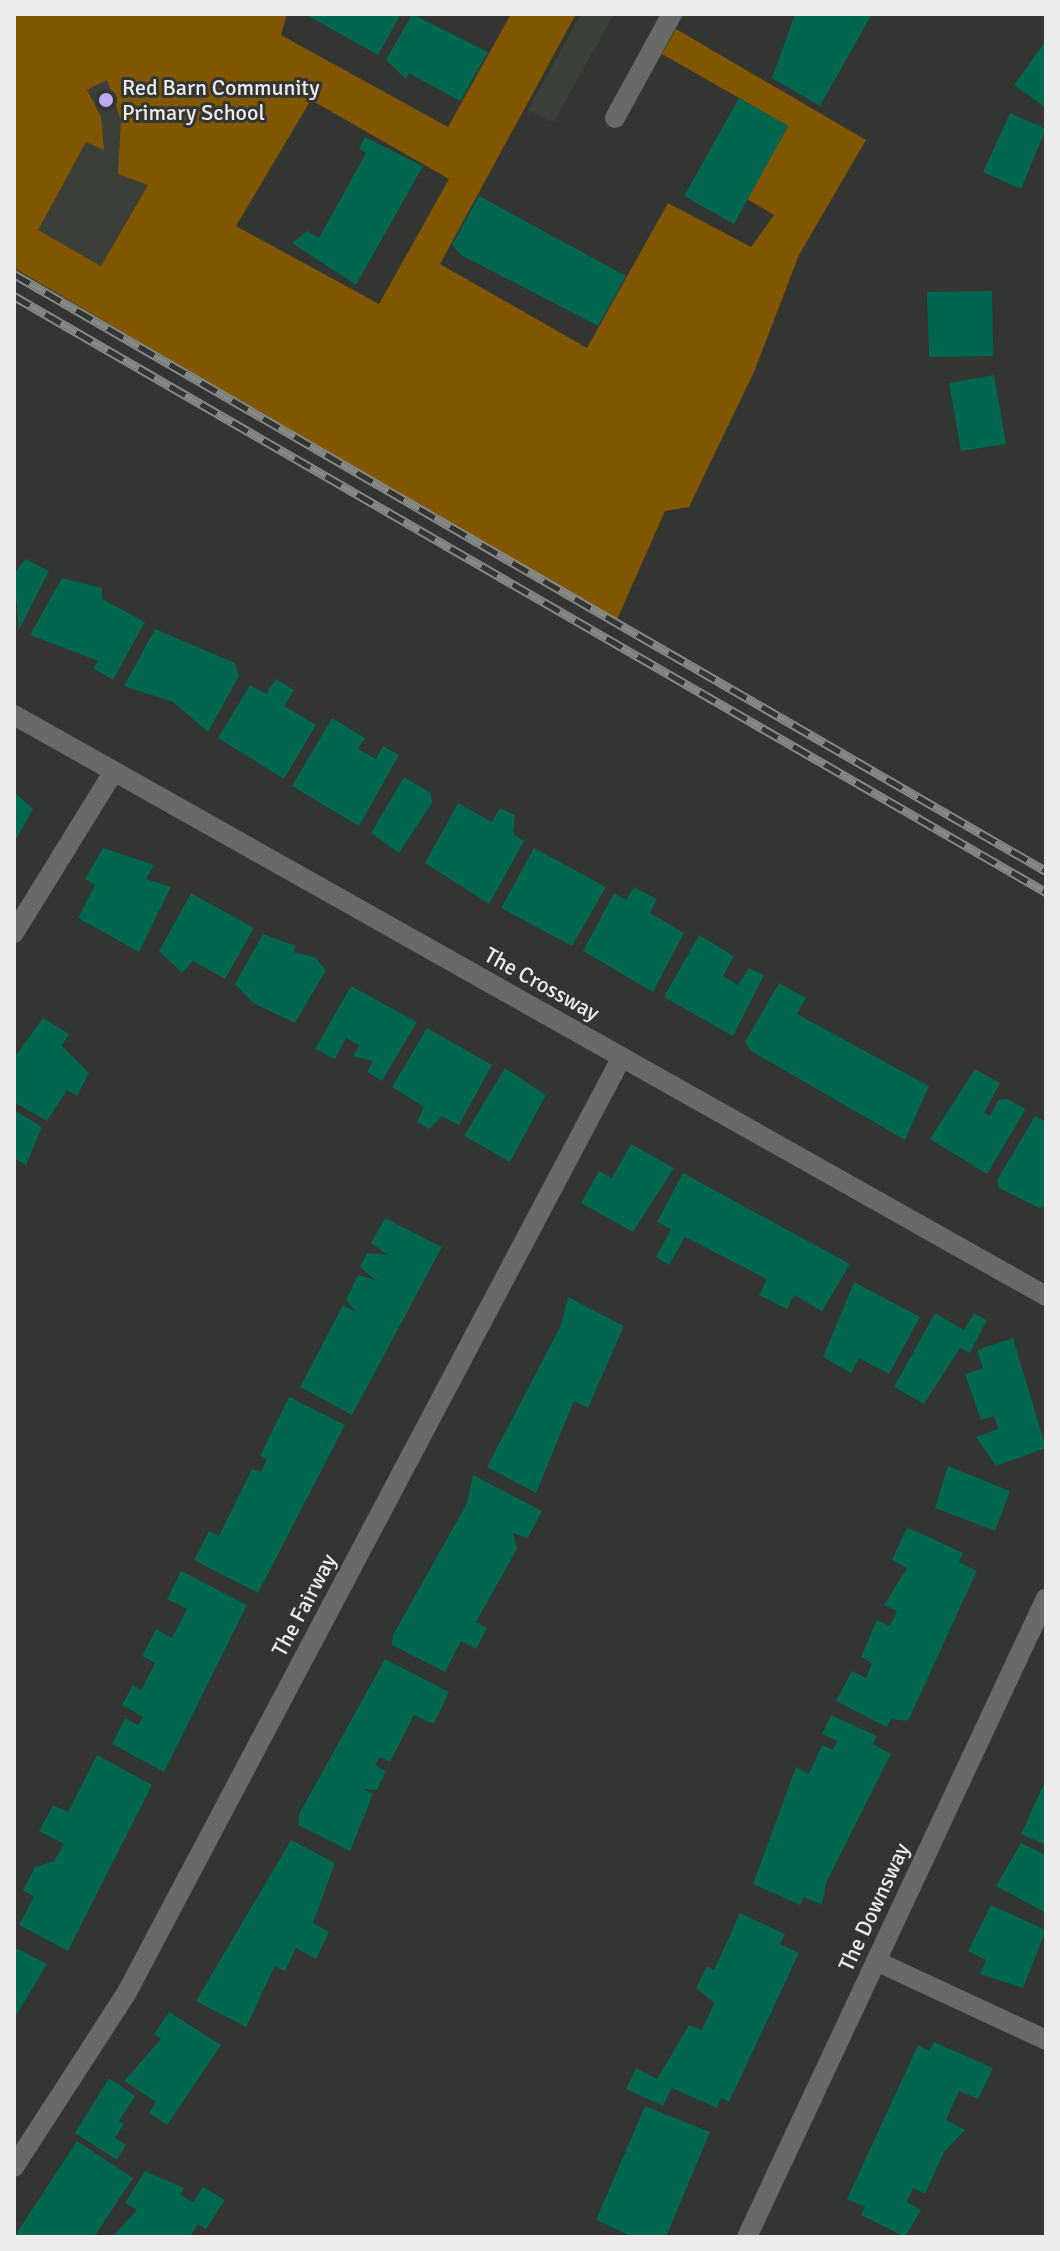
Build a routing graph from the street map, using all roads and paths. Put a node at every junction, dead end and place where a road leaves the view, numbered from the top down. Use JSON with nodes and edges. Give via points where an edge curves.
{"nodes":[{"id":1,"x":672,"y":14,"type":"edge"},
{"id":2,"x":615,"y":118,"type":"dead end"},
{"id":3,"x":14,"y":715,"type":"edge"},
{"id":4,"x":114,"y":771,"type":"junction"},
{"id":5,"x":14,"y":933,"type":"edge"},
{"id":6,"x":622,"y":1057,"type":"junction"},
{"id":7,"x":1046,"y":1296,"type":"edge"},
{"id":8,"x":1046,"y":1598,"type":"edge"},
{"id":9,"x":876,"y":1961,"type":"junction"},
{"id":10,"x":1046,"y":2040,"type":"edge"},
{"id":11,"x":14,"y":2167,"type":"edge"},
{"id":12,"x":747,"y":2237,"type":"edge"}],
"edges":[{"from":1,"to":2,"type":"street"},
{"from":3,"to":4,"type":"street","name":"The Crossway"},
{"from":4,"to":5,"type":"street"},
{"from":4,"to":6,"type":"street","name":"The Crossway"},
{"from":6,"to":7,"type":"street","name":"The Crossway"},
{"from":6,"to":11,"type":"street","name":"The Fairway","via":[[126,1994]]},
{"from":8,"to":9,"type":"street","name":"The Downsway"},
{"from":9,"to":10,"type":"street"},
{"from":9,"to":12,"type":"street","name":"The Downsway"}]}
